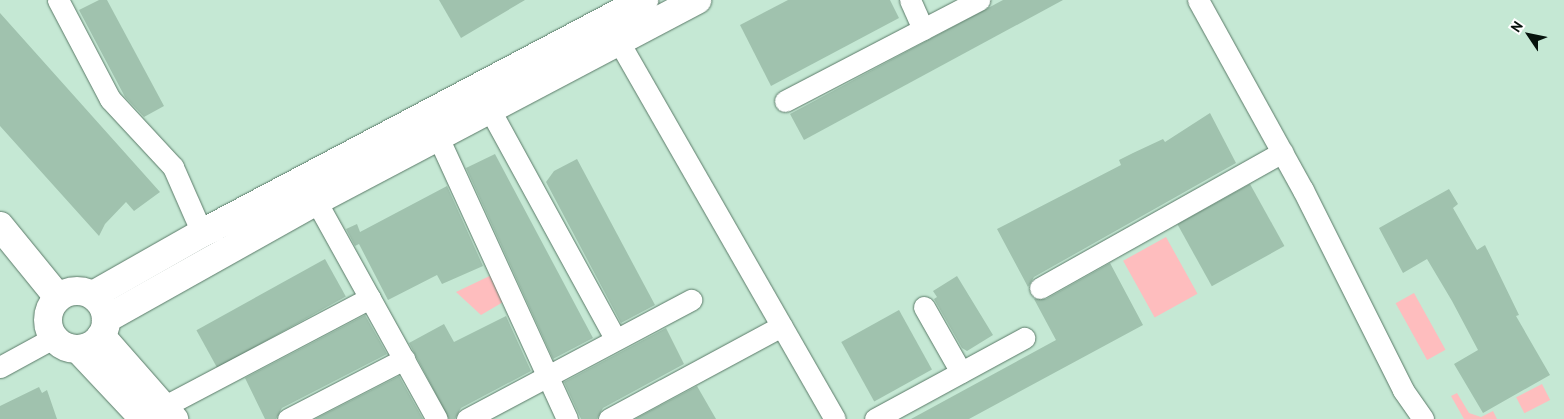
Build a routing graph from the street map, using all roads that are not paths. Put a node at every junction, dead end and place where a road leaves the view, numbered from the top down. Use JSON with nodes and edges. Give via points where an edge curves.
{"nodes":[{"id":1,"x":58,"y":0,"type":"edge"},
{"id":2,"x":697,"y":0,"type":"edge"},
{"id":3,"x":910,"y":0,"type":"edge"},
{"id":4,"x":979,"y":0,"type":"edge"},
{"id":5,"x":1198,"y":0,"type":"edge"},
{"id":6,"x":630,"y":17,"type":"edge"},
{"id":7,"x":923,"y":29,"type":"junction"},
{"id":8,"x":785,"y":101,"type":"dead end"},
{"id":9,"x":490,"y":110,"type":"junction"},
{"id":10,"x":438,"y":136,"type":"junction"},
{"id":11,"x":1282,"y":152,"type":"junction"},
{"id":12,"x":316,"y":201,"type":"junction"},
{"id":13,"x":0,"y":226,"type":"edge"},
{"id":14,"x":202,"y":232,"type":"junction"},
{"id":15,"x":0,"y":256,"type":"edge"},
{"id":16,"x":1040,"y":288,"type":"dead end"},
{"id":17,"x":93,"y":295,"type":"junction"},
{"id":18,"x":370,"y":298,"type":"junction"},
{"id":19,"x":691,"y":300,"type":"dead end"},
{"id":20,"x":53,"y":304,"type":"junction"},
{"id":21,"x":924,"y":306,"type":"dead end"},
{"id":22,"x":782,"y":326,"type":"junction"},
{"id":23,"x":104,"y":327,"type":"junction"},
{"id":24,"x":53,"y":338,"type":"junction"},
{"id":25,"x":616,"y":338,"type":"junction"},
{"id":26,"x":1024,"y":338,"type":"dead end"},
{"id":27,"x":78,"y":350,"type":"junction"},
{"id":28,"x":404,"y":359,"type":"junction"},
{"id":29,"x":0,"y":367,"type":"edge"},
{"id":30,"x":961,"y":372,"type":"junction"},
{"id":31,"x":547,"y":375,"type":"junction"},
{"id":32,"x":160,"y":415,"type":"edge"},
{"id":33,"x":288,"y":419,"type":"edge"},
{"id":34,"x":437,"y":419,"type":"edge"},
{"id":35,"x":467,"y":419,"type":"edge"},
{"id":36,"x":567,"y":419,"type":"edge"},
{"id":37,"x":608,"y":419,"type":"edge"},
{"id":38,"x":835,"y":419,"type":"edge"},
{"id":39,"x":875,"y":419,"type":"edge"},
{"id":40,"x":1424,"y":419,"type":"edge"}],
"edges":[{"from":1,"to":14,"type":"street","via":[[110,98],[173,167]]},
{"from":2,"to":6,"type":"street"},
{"from":3,"to":7,"type":"street"},
{"from":4,"to":7,"type":"street"},
{"from":5,"to":11,"type":"street"},
{"from":6,"to":9,"type":"street"},
{"from":6,"to":14,"type":"street"},
{"from":6,"to":22,"type":"street"},
{"from":7,"to":8,"type":"street"},
{"from":9,"to":10,"type":"street"},
{"from":9,"to":25,"type":"street"},
{"from":10,"to":12,"type":"street"},
{"from":10,"to":31,"type":"street"},
{"from":11,"to":16,"type":"street"},
{"from":11,"to":40,"type":"street","via":[[1403,390]]},
{"from":12,"to":18,"type":"street"},
{"from":12,"to":23,"type":"street"},
{"from":13,"to":20,"type":"street"},
{"from":14,"to":17,"type":"street"},
{"from":15,"to":20,"type":"street"},
{"from":17,"to":20,"type":"street","via":[[76,290]]},
{"from":17,"to":23,"type":"street"},
{"from":18,"to":28,"type":"street"},
{"from":18,"to":32,"type":"street"},
{"from":19,"to":25,"type":"street"},
{"from":20,"to":24,"type":"street"},
{"from":21,"to":30,"type":"street"},
{"from":22,"to":37,"type":"street"},
{"from":22,"to":38,"type":"street"},
{"from":23,"to":27,"type":"street"},
{"from":23,"to":32,"type":"street"},
{"from":24,"to":27,"type":"street"},
{"from":24,"to":29,"type":"street"},
{"from":25,"to":31,"type":"street"},
{"from":26,"to":30,"type":"street"},
{"from":27,"to":32,"type":"street"},
{"from":28,"to":33,"type":"street"},
{"from":28,"to":34,"type":"street"},
{"from":30,"to":39,"type":"street"},
{"from":31,"to":35,"type":"street"},
{"from":31,"to":36,"type":"street"}]}
